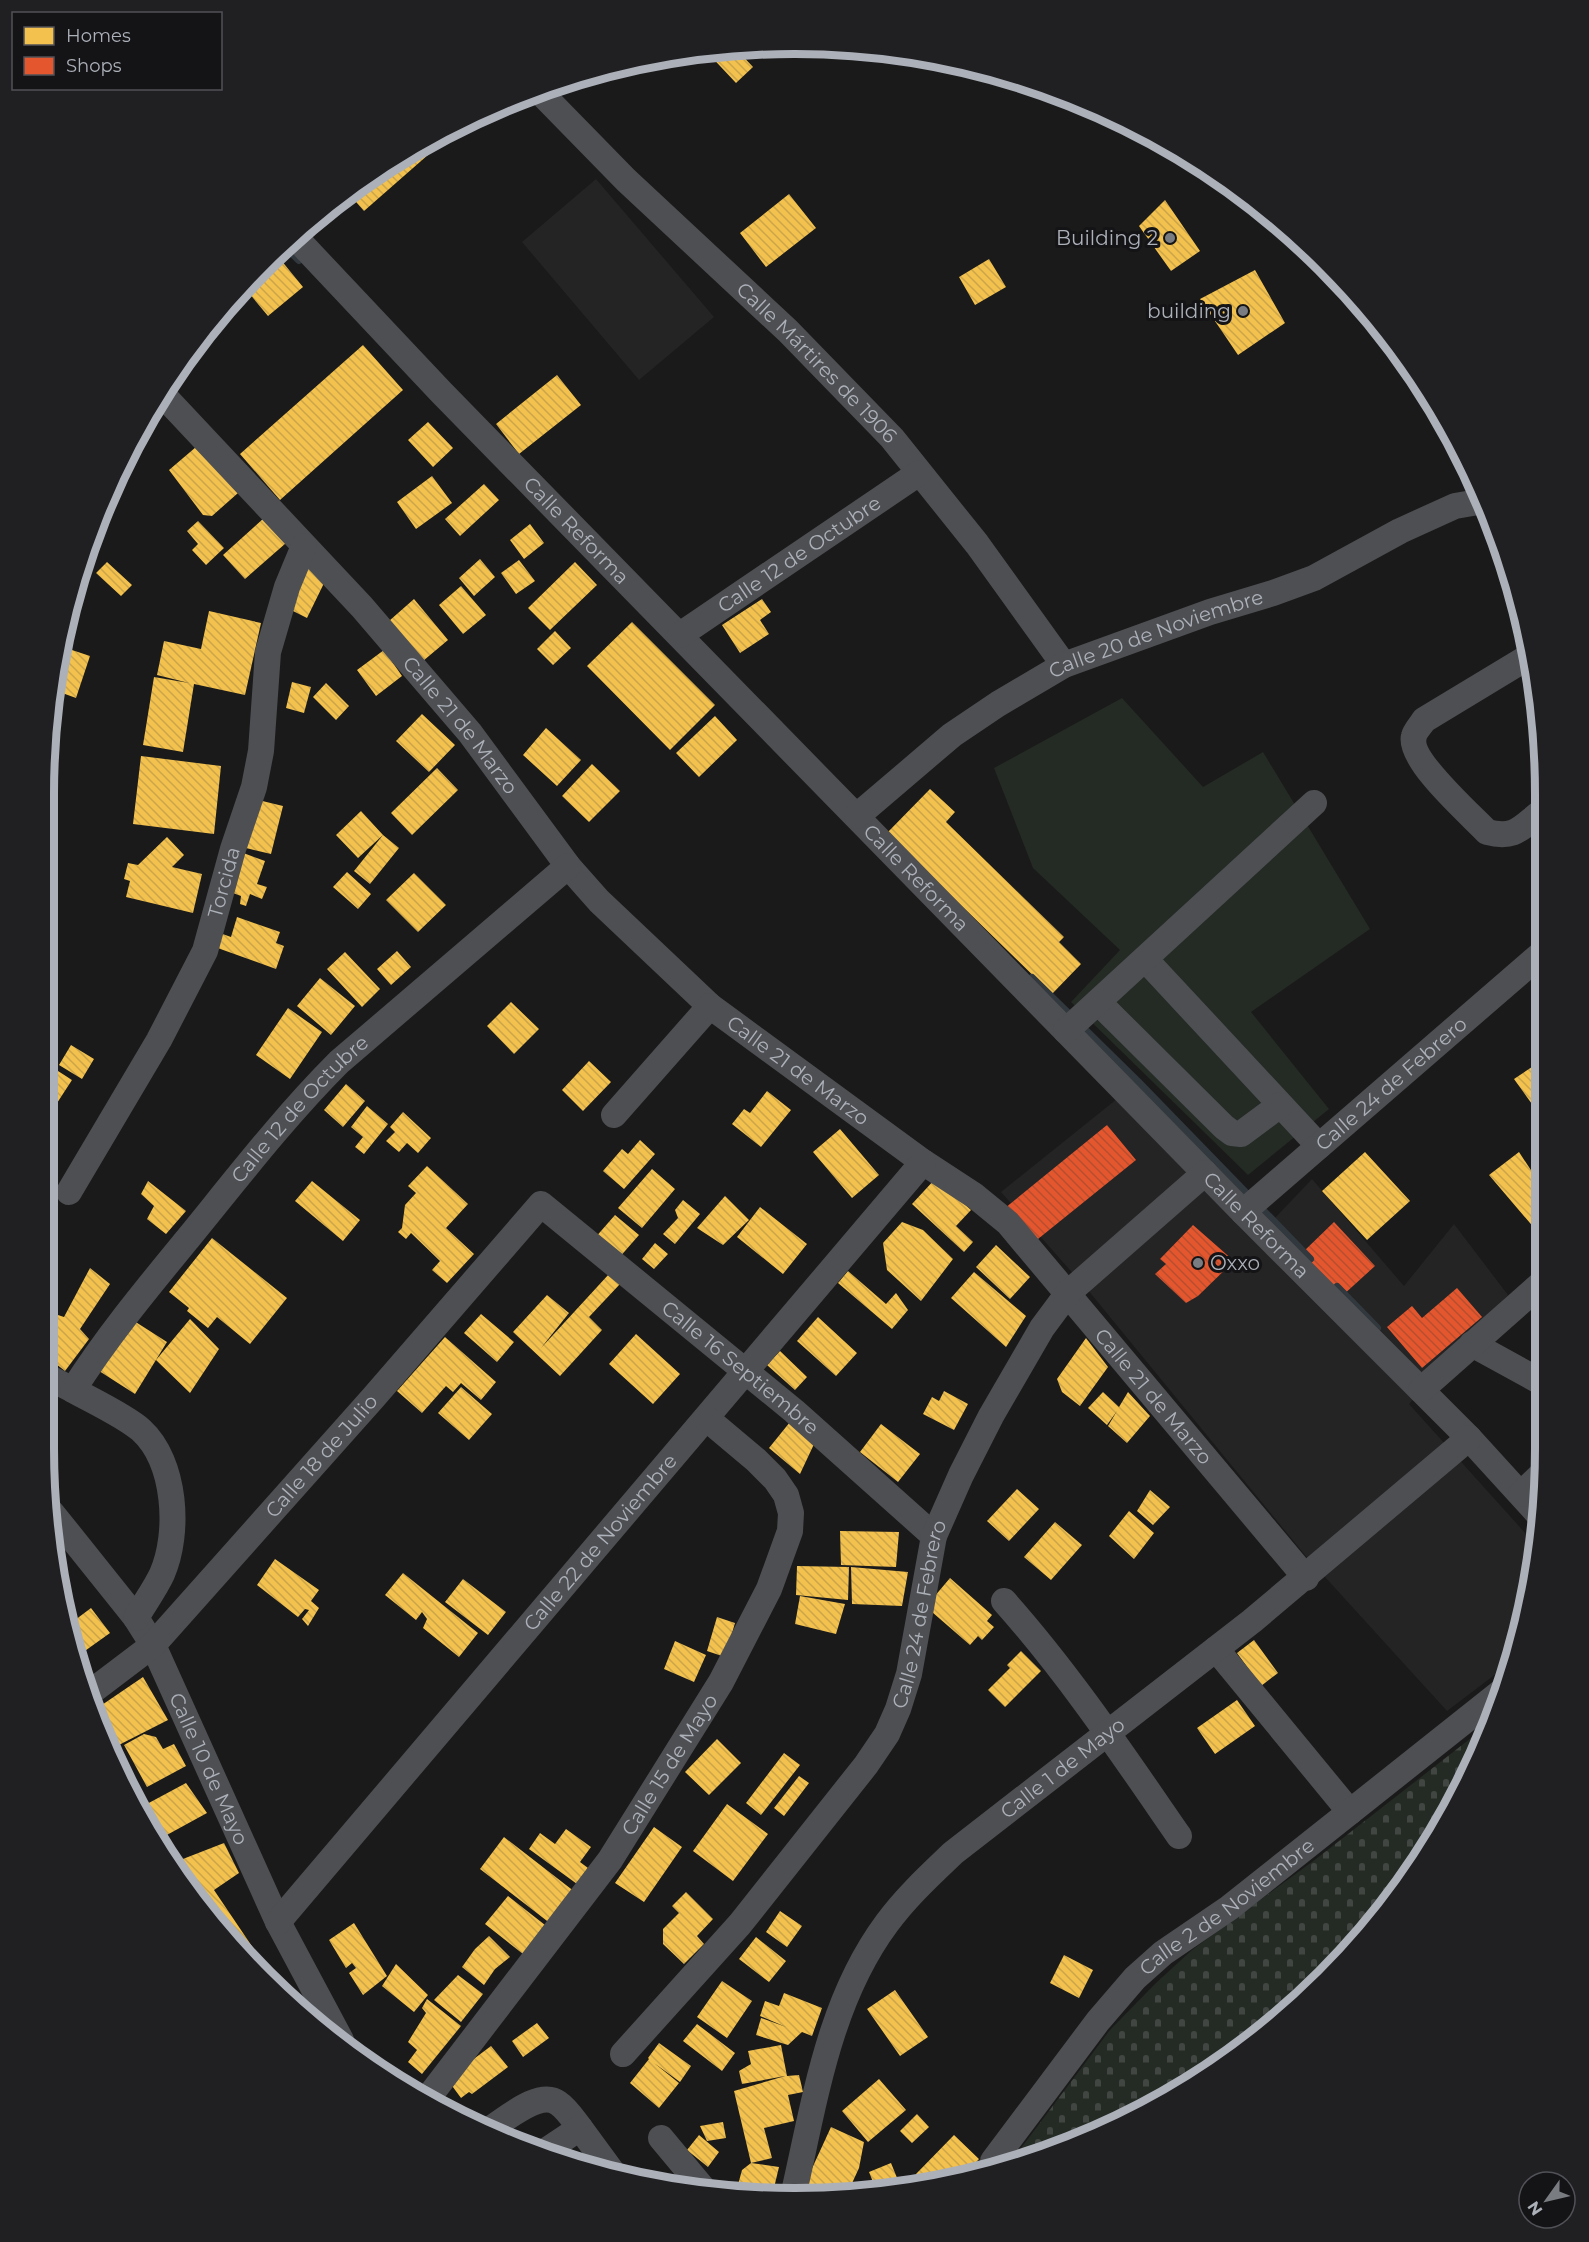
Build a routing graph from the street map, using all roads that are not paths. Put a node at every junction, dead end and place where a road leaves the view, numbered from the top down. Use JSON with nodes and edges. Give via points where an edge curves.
{"nodes":[{"id":1,"x":545,"y":97,"type":"edge"},
{"id":2,"x":301,"y":243,"type":"edge"},
{"id":3,"x":168,"y":400,"type":"edge"},
{"id":4,"x":920,"y":473,"type":"junction"},
{"id":5,"x":1475,"y":503,"type":"edge"},
{"id":6,"x":304,"y":546,"type":"junction"},
{"id":7,"x":680,"y":635,"type":"junction"},
{"id":8,"x":1523,"y":660,"type":"edge"},
{"id":9,"x":1064,"y":665,"type":"junction"},
{"id":10,"x":1314,"y":803,"type":"dead end"},
{"id":11,"x":857,"y":816,"type":"junction"},
{"id":12,"x":1535,"y":817,"type":"edge"},
{"id":13,"x":568,"y":866,"type":"junction"},
{"id":14,"x":1145,"y":959,"type":"junction"},
{"id":15,"x":1535,"y":959,"type":"edge"},
{"id":16,"x":1098,"y":1002,"type":"junction"},
{"id":17,"x":710,"y":1006,"type":"junction"},
{"id":18,"x":1066,"y":1031,"type":"junction"},
{"id":19,"x":1280,"y":1105,"type":"junction"},
{"id":20,"x":614,"y":1115,"type":"dead end"},
{"id":21,"x":1318,"y":1146,"type":"junction"},
{"id":22,"x":923,"y":1162,"type":"junction"},
{"id":23,"x":1205,"y":1173,"type":"junction"},
{"id":24,"x":69,"y":1192,"type":"dead end"},
{"id":25,"x":541,"y":1204,"type":"joint"},
{"id":26,"x":1243,"y":1212,"type":"junction"},
{"id":27,"x":1535,"y":1289,"type":"edge"},
{"id":28,"x":1068,"y":1293,"type":"junction"},
{"id":29,"x":1472,"y":1344,"type":"junction"},
{"id":30,"x":745,"y":1371,"type":"junction"},
{"id":31,"x":1535,"y":1379,"type":"edge"},
{"id":32,"x":54,"y":1380,"type":"edge"},
{"id":33,"x":73,"y":1390,"type":"junction"},
{"id":34,"x":1421,"y":1390,"type":"junction"},
{"id":35,"x":706,"y":1418,"type":"junction"},
{"id":36,"x":1469,"y":1438,"type":"junction"},
{"id":37,"x":1534,"y":1482,"type":"edge"},
{"id":38,"x":1521,"y":1494,"type":"junction"},
{"id":39,"x":1532,"y":1507,"type":"edge"},
{"id":40,"x":58,"y":1521,"type":"edge"},
{"id":41,"x":934,"y":1536,"type":"junction"},
{"id":42,"x":1306,"y":1578,"type":"junction"},
{"id":43,"x":1004,"y":1601,"type":"dead end"},
{"id":44,"x":136,"y":1618,"type":"junction"},
{"id":45,"x":153,"y":1645,"type":"junction"},
{"id":46,"x":1216,"y":1649,"type":"junction"},
{"id":47,"x":94,"y":1689,"type":"edge"},
{"id":48,"x":1491,"y":1700,"type":"edge"},
{"id":49,"x":1107,"y":1732,"type":"junction"},
{"id":50,"x":1350,"y":1812,"type":"junction"},
{"id":51,"x":1179,"y":1836,"type":"dead end"},
{"id":52,"x":278,"y":1922,"type":"junction"},
{"id":53,"x":332,"y":2026,"type":"edge"},
{"id":54,"x":623,"y":2054,"type":"dead end"},
{"id":55,"x":432,"y":2093,"type":"edge"},
{"id":56,"x":496,"y":2125,"type":"edge"},
{"id":57,"x":580,"y":2128,"type":"junction"},
{"id":58,"x":661,"y":2138,"type":"dead end"},
{"id":59,"x":551,"y":2147,"type":"edge"},
{"id":60,"x":993,"y":2161,"type":"dead end"},
{"id":61,"x":606,"y":2164,"type":"edge"},
{"id":62,"x":698,"y":2182,"type":"edge"},
{"id":63,"x":795,"y":2188,"type":"edge"}],
"edges":[{"from":1,"to":4,"type":"street","name":"Calle Mártires de 1906","via":[[634,188],[788,331],[892,438]]},
{"from":2,"to":7,"type":"street","name":"Calle Reforma"},
{"from":3,"to":6,"type":"street","name":"Calle 21 de Marzo"},
{"from":4,"to":7,"type":"street","name":"Calle 12 de Octubre"},
{"from":4,"to":9,"type":"street","name":"Calle Mártires de 1906"},
{"from":5,"to":9,"type":"street","name":"Calle 20 de Noviembre","via":[[1455,506],[1400,531],[1314,578]]},
{"from":6,"to":13,"type":"street","name":"Calle 21 de Marzo","via":[[470,733]]},
{"from":6,"to":24,"type":"street","name":"Torcida","via":[[268,652],[261,751],[254,787],[205,951],[159,1040]]},
{"from":7,"to":11,"type":"street","name":"Calle Reforma"},
{"from":8,"to":12,"type":"street","via":[[1424,720],[1413,736],[1414,749],[1423,765],[1487,832],[1510,834]]},
{"from":9,"to":11,"type":"street","name":"Calle 20 de Noviembre","via":[[952,735]]},
{"from":10,"to":14,"type":"street"},
{"from":11,"to":18,"type":"street","name":"Calle Reforma"},
{"from":13,"to":17,"type":"street","name":"Calle 21 de Marzo","via":[[598,901]]},
{"from":13,"to":33,"type":"street","name":"Calle 12 de Octubre","via":[[316,1085],[101,1346]]},
{"from":14,"to":16,"type":"street"},
{"from":14,"to":19,"type":"street"},
{"from":15,"to":21,"type":"street","name":"Calle 24 de Febrero"},
{"from":16,"to":18,"type":"street"},
{"from":16,"to":19,"type":"street","via":[[1232,1133],[1241,1134]]},
{"from":17,"to":20,"type":"street"},
{"from":17,"to":22,"type":"street","name":"Calle 21 de Marzo"},
{"from":18,"to":23,"type":"street","name":"Calle Reforma"},
{"from":19,"to":21,"type":"street"},
{"from":21,"to":26,"type":"street","name":"Calle 24 de Febrero"},
{"from":22,"to":28,"type":"street","name":"Calle 21 de Marzo","via":[[1008,1222]]},
{"from":22,"to":30,"type":"street","name":"Calle 22 de Noviembre"},
{"from":23,"to":26,"type":"street","name":"Calle Reforma"},
{"from":23,"to":28,"type":"street","name":"Calle 24 de Febrero"},
{"from":25,"to":30,"type":"street","name":"Calle 16 Septiembre"},
{"from":25,"to":45,"type":"street","name":"Calle 18 de Julio"},
{"from":26,"to":34,"type":"street","name":"Calle Reforma"},
{"from":27,"to":29,"type":"street"},
{"from":28,"to":41,"type":"street","name":"Calle 24 de Febrero","via":[[1042,1328],[991,1416]]},
{"from":28,"to":42,"type":"street","name":"Calle 21 de Marzo"},
{"from":29,"to":31,"type":"street"},
{"from":29,"to":34,"type":"street"},
{"from":30,"to":35,"type":"street","name":"Calle 22 de Noviembre"},
{"from":30,"to":41,"type":"street","name":"Calle 16 Septiembre"},
{"from":32,"to":33,"type":"street"},
{"from":33,"to":44,"type":"street","via":[[140,1430],[167,1471],[171,1489],[169,1548],[162,1574]]},
{"from":34,"to":36,"type":"street","name":"Calle Reforma"},
{"from":35,"to":52,"type":"street","name":"Calle 22 de Noviembre"},
{"from":35,"to":55,"type":"street","name":"Calle 15 de Mayo","via":[[756,1460],[786,1495],[790,1531],[770,1589],[721,1682],[610,1860]]},
{"from":36,"to":38,"type":"street","name":"Calle Reforma"},
{"from":36,"to":42,"type":"street","name":"Calle 1 de Mayo"},
{"from":37,"to":38,"type":"street"},
{"from":38,"to":39,"type":"street","name":"Calle Reforma"},
{"from":40,"to":44,"type":"street","name":"Calle 10 de Mayo"},
{"from":41,"to":54,"type":"street","name":"Calle 24 de Febrero","via":[[909,1674],[887,1734],[740,1924]]},
{"from":42,"to":46,"type":"street","name":"Calle 1 de Mayo"},
{"from":43,"to":49,"type":"street"},
{"from":44,"to":45,"type":"street","name":"Calle 10 de Mayo"},
{"from":45,"to":47,"type":"street","name":"Calle 18 de Julio"},
{"from":45,"to":52,"type":"street","name":"Calle 10 de Mayo"},
{"from":46,"to":49,"type":"street","name":"Calle 1 de Mayo"},
{"from":46,"to":50,"type":"street"},
{"from":48,"to":50,"type":"street","name":"Calle 2 de Noviembre"},
{"from":49,"to":51,"type":"street"},
{"from":49,"to":63,"type":"street","name":"Calle 1 de Mayo","via":[[953,1853],[887,1922],[845,1995]]},
{"from":50,"to":60,"type":"street","name":"Calle 2 de Noviembre","via":[[1229,1908],[1163,1953],[1136,1978],[1098,2021]]},
{"from":52,"to":53,"type":"street","name":"Calle 10 de Mayo"},
{"from":56,"to":57,"type":"street","via":[[532,2102],[546,2098],[559,2103]]},
{"from":57,"to":59,"type":"street"},
{"from":57,"to":61,"type":"street"},
{"from":58,"to":62,"type":"street"}]}
